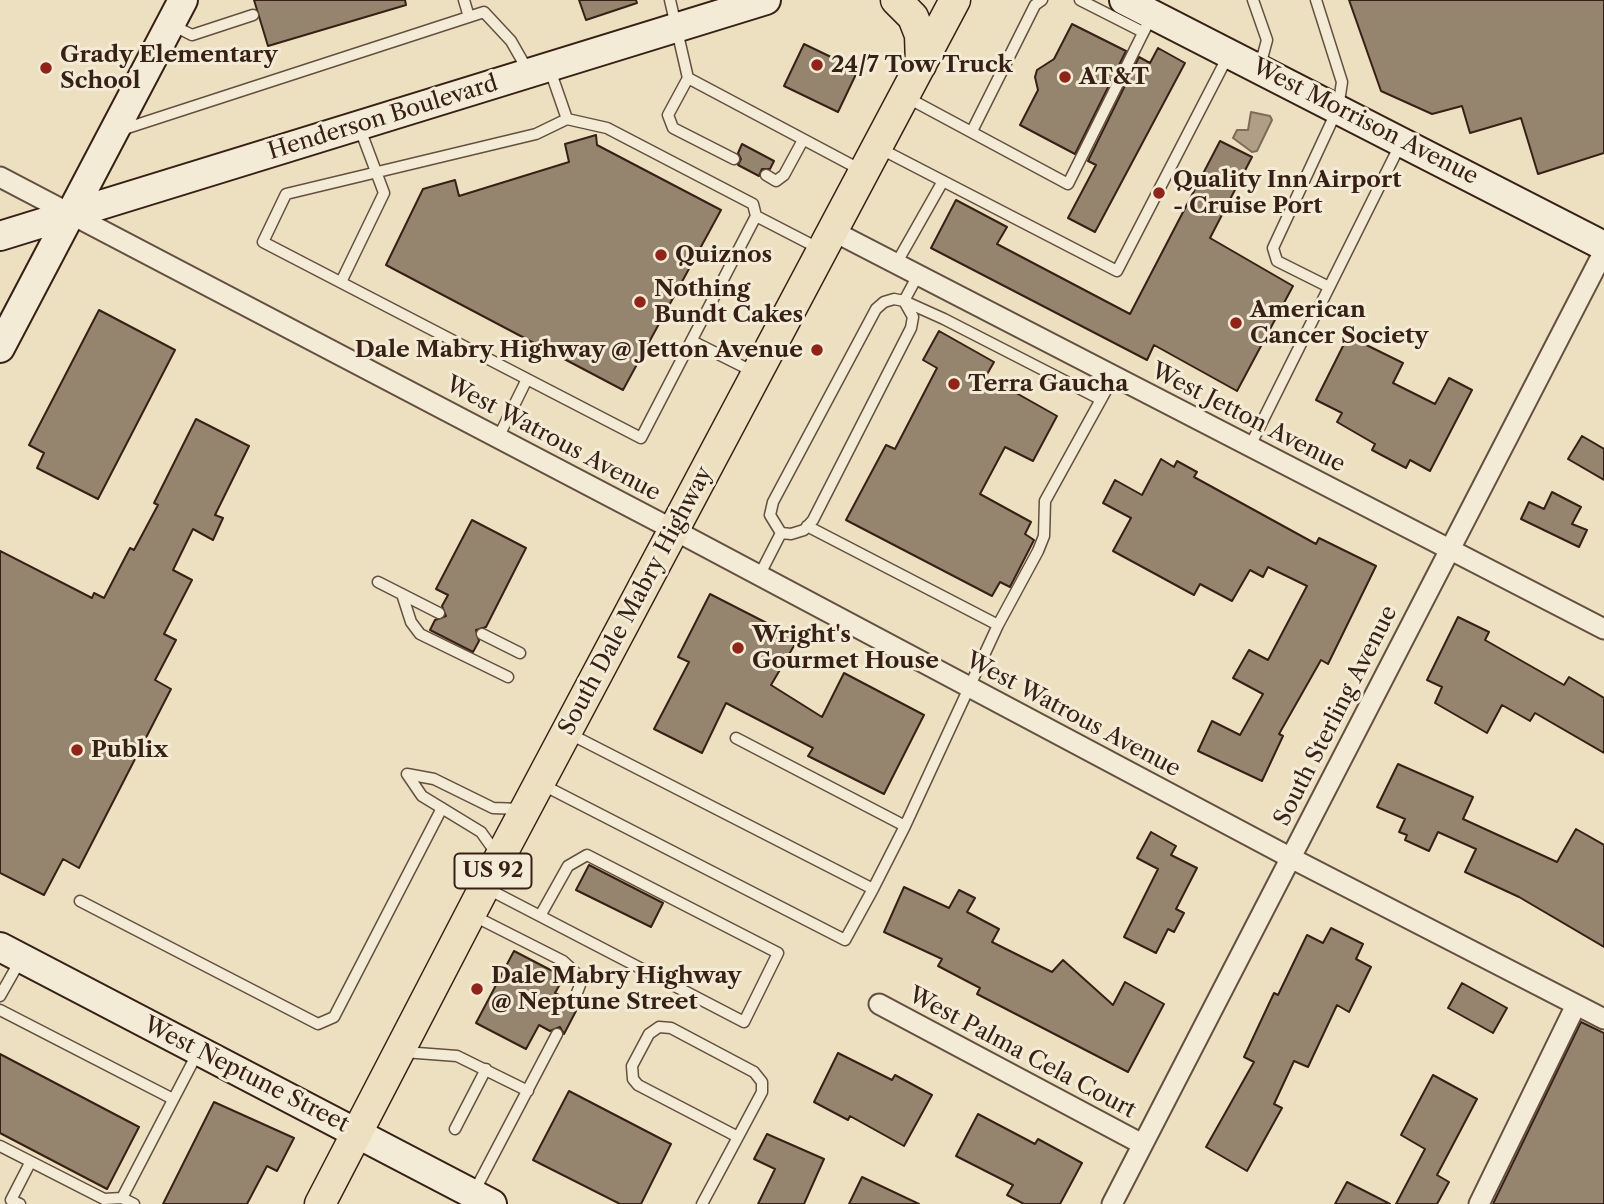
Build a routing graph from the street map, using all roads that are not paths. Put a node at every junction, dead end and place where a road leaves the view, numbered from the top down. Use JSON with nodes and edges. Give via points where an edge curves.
{"nodes":[{"id":1,"x":464,"y":0,"type":"edge"},
{"id":2,"x":670,"y":0,"type":"edge"},
{"id":3,"x":766,"y":0,"type":"edge"},
{"id":4,"x":896,"y":0,"type":"edge"},
{"id":5,"x":955,"y":0,"type":"edge"},
{"id":6,"x":1042,"y":0,"type":"edge"},
{"id":7,"x":1080,"y":0,"type":"edge"},
{"id":8,"x":1125,"y":0,"type":"edge"},
{"id":9,"x":1253,"y":0,"type":"edge"},
{"id":10,"x":1316,"y":0,"type":"edge"},
{"id":11,"x":177,"y":12,"type":"edge"},
{"id":12,"x":253,"y":15,"type":"dead end"},
{"id":13,"x":469,"y":17,"type":"junction"},
{"id":14,"x":1148,"y":22,"type":"junction"},
{"id":15,"x":677,"y":27,"type":"junction"},
{"id":16,"x":1230,"y":52,"type":"junction"},
{"id":17,"x":921,"y":65,"type":"junction"},
{"id":18,"x":1259,"y":67,"type":"junction"},
{"id":19,"x":539,"y":70,"type":"junction"},
{"id":20,"x":688,"y":78,"type":"junction"},
{"id":21,"x":904,"y":96,"type":"junction"},
{"id":22,"x":1338,"y":108,"type":"junction"},
{"id":23,"x":567,"y":119,"type":"junction"},
{"id":24,"x":358,"y":125,"type":"junction"},
{"id":25,"x":972,"y":131,"type":"junction"},
{"id":26,"x":114,"y":132,"type":"junction"},
{"id":27,"x":803,"y":140,"type":"junction"},
{"id":28,"x":1401,"y":141,"type":"junction"},
{"id":29,"x":734,"y":159,"type":"dead end"},
{"id":30,"x":871,"y":160,"type":"junction"},
{"id":31,"x":379,"y":174,"type":"junction"},
{"id":32,"x":766,"y":175,"type":"dead end"},
{"id":33,"x":0,"y":177,"type":"edge"},
{"id":34,"x":943,"y":181,"type":"junction"},
{"id":35,"x":70,"y":214,"type":"junction"},
{"id":36,"x":756,"y":216,"type":"junction"},
{"id":37,"x":0,"y":236,"type":"edge"},
{"id":38,"x":828,"y":241,"type":"junction"},
{"id":39,"x":1604,"y":249,"type":"edge"},
{"id":40,"x":896,"y":264,"type":"junction"},
{"id":41,"x":918,"y":275,"type":"junction"},
{"id":42,"x":341,"y":282,"type":"junction"},
{"id":43,"x":1329,"y":287,"type":"junction"},
{"id":44,"x":904,"y":301,"type":"junction"},
{"id":45,"x":692,"y":341,"type":"junction"},
{"id":46,"x":0,"y":348,"type":"edge"},
{"id":47,"x":757,"y":374,"type":"junction"},
{"id":48,"x":1114,"y":376,"type":"junction"},
{"id":49,"x":527,"y":379,"type":"junction"},
{"id":50,"x":1100,"y":399,"type":"junction"},
{"id":51,"x":498,"y":438,"type":"junction"},
{"id":52,"x":1250,"y":446,"type":"junction"},
{"id":53,"x":807,"y":526,"type":"junction"},
{"id":54,"x":674,"y":530,"type":"junction"},
{"id":55,"x":781,"y":533,"type":"junction"},
{"id":56,"x":1450,"y":550,"type":"junction"},
{"id":57,"x":760,"y":576,"type":"junction"},
{"id":58,"x":378,"y":582,"type":"dead end"},
{"id":59,"x":402,"y":594,"type":"junction"},
{"id":60,"x":439,"y":613,"type":"dead end"},
{"id":61,"x":998,"y":625,"type":"junction"},
{"id":62,"x":1604,"y":629,"type":"edge"},
{"id":63,"x":482,"y":634,"type":"dead end"},
{"id":64,"x":520,"y":653,"type":"dead end"},
{"id":65,"x":508,"y":677,"type":"dead end"},
{"id":66,"x":971,"y":688,"type":"junction"},
{"id":67,"x":567,"y":732,"type":"junction"},
{"id":68,"x":736,"y":738,"type":"dead end"},
{"id":69,"x":540,"y":783,"type":"junction"},
{"id":70,"x":442,"y":808,"type":"junction"},
{"id":71,"x":526,"y":809,"type":"junction"},
{"id":72,"x":905,"y":826,"type":"junction"},
{"id":73,"x":1291,"y":858,"type":"junction"},
{"id":74,"x":499,"y":859,"type":"junction"},
{"id":75,"x":484,"y":887,"type":"junction"},
{"id":76,"x":873,"y":889,"type":"junction"},
{"id":77,"x":80,"y":901,"type":"dead end"},
{"id":78,"x":470,"y":914,"type":"junction"},
{"id":79,"x":540,"y":916,"type":"junction"},
{"id":80,"x":11,"y":953,"type":"edge"},
{"id":81,"x":0,"y":996,"type":"edge"},
{"id":82,"x":573,"y":1003,"type":"dead end"},
{"id":83,"x":879,"y":1004,"type":"dead end"},
{"id":84,"x":1576,"y":1005,"type":"junction"},
{"id":85,"x":0,"y":1010,"type":"edge"},
{"id":86,"x":1604,"y":1019,"type":"edge"},
{"id":87,"x":557,"y":1034,"type":"dead end"},
{"id":88,"x":199,"y":1051,"type":"junction"},
{"id":89,"x":399,"y":1052,"type":"junction"},
{"id":90,"x":486,"y":1069,"type":"junction"},
{"id":91,"x":528,"y":1091,"type":"junction"},
{"id":92,"x":173,"y":1099,"type":"junction"},
{"id":93,"x":455,"y":1129,"type":"dead end"},
{"id":94,"x":357,"y":1133,"type":"junction"},
{"id":95,"x":737,"y":1137,"type":"junction"},
{"id":96,"x":1142,"y":1144,"type":"junction"},
{"id":97,"x":0,"y":1146,"type":"edge"},
{"id":98,"x":30,"y":1163,"type":"junction"},
{"id":99,"x":482,"y":1199,"type":"edge"},
{"id":100,"x":128,"y":1202,"type":"edge"},
{"id":101,"x":20,"y":1204,"type":"edge"},
{"id":102,"x":320,"y":1204,"type":"edge"},
{"id":103,"x":702,"y":1204,"type":"edge"},
{"id":104,"x":1112,"y":1204,"type":"edge"},
{"id":105,"x":1479,"y":1204,"type":"edge"}],
"edges":[{"from":1,"to":13,"type":"lane"},
{"from":2,"to":15,"type":"lane"},
{"from":3,"to":15,"type":"street","name":"Henderson Boulevard"},
{"from":4,"to":17,"type":"main road","via":[[913,17],[920,35]]},
{"from":5,"to":17,"type":"main road","name":"South Dale Mabry Highway","number":"US 92"},
{"from":6,"to":25,"type":"lane","via":[[1035,5]]},
{"from":7,"to":14,"type":"lane"},
{"from":8,"to":14,"type":"street","name":"West Morrison Avenue"},
{"from":9,"to":18,"type":"lane","via":[[1267,40]]},
{"from":10,"to":22,"type":"lane","via":[[1342,82]]},
{"from":11,"to":12,"type":"lane","via":[[192,35]]},
{"from":11,"to":26,"type":"street"},
{"from":13,"to":19,"type":"lane","via":[[484,12]]},
{"from":13,"to":26,"type":"lane"},
{"from":14,"to":16,"type":"street","name":"West Morrison Avenue"},
{"from":14,"to":25,"type":"lane","via":[[1068,184]]},
{"from":15,"to":19,"type":"street","name":"Henderson Boulevard"},
{"from":15,"to":20,"type":"lane"},
{"from":16,"to":18,"type":"street","name":"West Morrison Avenue"},
{"from":16,"to":34,"type":"lane","via":[[1117,271]]},
{"from":17,"to":21,"type":"main road","name":"South Dale Mabry Highway","number":"US 92"},
{"from":18,"to":22,"type":"street","name":"West Morrison Avenue"},
{"from":19,"to":23,"type":"lane"},
{"from":19,"to":24,"type":"street","name":"Henderson Boulevard"},
{"from":20,"to":27,"type":"lane"},
{"from":20,"to":29,"type":"lane","via":[[668,115],[673,128]]},
{"from":21,"to":25,"type":"lane"},
{"from":21,"to":30,"type":"main road","name":"South Dale Mabry Highway","number":"US 92"},
{"from":22,"to":28,"type":"street","name":"West Morrison Avenue"},
{"from":22,"to":43,"type":"lane","via":[[1273,248],[1277,261]]},
{"from":23,"to":31,"type":"lane","via":[[536,134]]},
{"from":23,"to":36,"type":"lane","via":[[607,128],[753,204]]},
{"from":24,"to":31,"type":"lane"},
{"from":24,"to":35,"type":"street","name":"Henderson Boulevard"},
{"from":26,"to":35,"type":"street"},
{"from":27,"to":30,"type":"lane"},
{"from":27,"to":32,"type":"lane","via":[[784,174],[776,181]]},
{"from":28,"to":39,"type":"street","name":"West Morrison Avenue"},
{"from":28,"to":43,"type":"lane"},
{"from":30,"to":34,"type":"lane"},
{"from":30,"to":38,"type":"main road","name":"South Dale Mabry Highway","number":"US 92"},
{"from":31,"to":42,"type":"lane","via":[[384,193]]},
{"from":31,"to":42,"type":"lane","via":[[286,194],[263,242]]},
{"from":33,"to":35,"type":"street","name":"West Watrous Avenue"},
{"from":34,"to":40,"type":"lane"},
{"from":35,"to":37,"type":"street","name":"Henderson Boulevard"},
{"from":35,"to":46,"type":"street"},
{"from":35,"to":51,"type":"street","name":"West Watrous Avenue"},
{"from":36,"to":38,"type":"lane"},
{"from":36,"to":45,"type":"lane"},
{"from":38,"to":40,"type":"street","name":"West Jetton Avenue"},
{"from":38,"to":47,"type":"main road","name":"South Dale Mabry Highway","number":"US 92"},
{"from":39,"to":56,"type":"street","name":"South Sterling Avenue"},
{"from":40,"to":41,"type":"street","name":"West Jetton Avenue"},
{"from":41,"to":44,"type":"lane"},
{"from":41,"to":48,"type":"street","name":"West Jetton Avenue"},
{"from":42,"to":49,"type":"lane"},
{"from":43,"to":52,"type":"lane"},
{"from":44,"to":50,"type":"lane"},
{"from":44,"to":53,"type":"lane","via":[[913,317],[911,328]]},
{"from":44,"to":55,"type":"lane","via":[[894,299],[876,309],[773,502],[770,515]]},
{"from":45,"to":47,"type":"lane"},
{"from":45,"to":49,"type":"lane","via":[[641,438]]},
{"from":47,"to":54,"type":"main road","name":"South Dale Mabry Highway","number":"US 92"},
{"from":48,"to":50,"type":"lane"},
{"from":48,"to":52,"type":"street","name":"West Jetton Avenue"},
{"from":49,"to":51,"type":"lane"},
{"from":50,"to":61,"type":"lane","via":[[1045,501],[1044,536]]},
{"from":51,"to":54,"type":"street","name":"West Watrous Avenue"},
{"from":52,"to":56,"type":"street","name":"West Jetton Avenue"},
{"from":53,"to":55,"type":"lane","via":[[791,534]]},
{"from":53,"to":61,"type":"lane"},
{"from":54,"to":57,"type":"street","name":"West Watrous Avenue"},
{"from":54,"to":67,"type":"main road","name":"South Dale Mabry Highway","number":"US 92"},
{"from":55,"to":57,"type":"lane"},
{"from":56,"to":62,"type":"street","name":"West Jetton Avenue"},
{"from":56,"to":73,"type":"street","name":"South Sterling Avenue"},
{"from":57,"to":66,"type":"street","name":"West Watrous Avenue"},
{"from":58,"to":59,"type":"lane"},
{"from":59,"to":60,"type":"lane"},
{"from":59,"to":65,"type":"lane","via":[[420,634]]},
{"from":61,"to":66,"type":"lane"},
{"from":63,"to":64,"type":"lane"},
{"from":66,"to":72,"type":"lane"},
{"from":66,"to":73,"type":"street","name":"West Watrous Avenue"},
{"from":67,"to":69,"type":"main road","name":"South Dale Mabry Highway","number":"US 92"},
{"from":67,"to":76,"type":"lane"},
{"from":68,"to":72,"type":"lane"},
{"from":69,"to":71,"type":"main road","name":"South Dale Mabry Highway","number":"US 92"},
{"from":69,"to":76,"type":"lane","via":[[845,940]]},
{"from":70,"to":71,"type":"lane","via":[[422,796],[407,774],[434,779],[493,808]]},
{"from":70,"to":74,"type":"lane","via":[[481,832]]},
{"from":70,"to":77,"type":"lane","via":[[334,1017],[318,1024]]},
{"from":71,"to":74,"type":"main road","name":"South Dale Mabry Highway","number":"US 92"},
{"from":72,"to":76,"type":"lane"},
{"from":73,"to":84,"type":"street","name":"West Watrous Avenue"},
{"from":73,"to":96,"type":"street","name":"South Sterling Avenue"},
{"from":74,"to":75,"type":"main road","name":"South Dale Mabry Highway","number":"US 92"},
{"from":75,"to":78,"type":"main road","name":"South Dale Mabry Highway","number":"US 92"},
{"from":75,"to":79,"type":"lane"},
{"from":78,"to":82,"type":"lane","via":[[563,961],[576,973],[580,985]]},
{"from":78,"to":89,"type":"main road","name":"South Dale Mabry Highway","number":"US 92"},
{"from":79,"to":79,"type":"lane","via":[[744,1022],[778,953],[587,855],[568,866]]},
{"from":80,"to":81,"type":"lane"},
{"from":80,"to":88,"type":"street","name":"West Neptune Street"},
{"from":83,"to":96,"type":"street","name":"West Palma Cela Court"},
{"from":84,"to":86,"type":"street","name":"West Watrous Avenue"},
{"from":84,"to":105,"type":"street"},
{"from":85,"to":92,"type":"lane"},
{"from":87,"to":91,"type":"lane"},
{"from":88,"to":92,"type":"lane"},
{"from":88,"to":94,"type":"street","name":"West Neptune Street"},
{"from":89,"to":90,"type":"lane","via":[[457,1056]]},
{"from":89,"to":94,"type":"main road","name":"South Dale Mabry Highway","number":"US 92"},
{"from":90,"to":91,"type":"lane"},
{"from":90,"to":93,"type":"lane"},
{"from":91,"to":99,"type":"lane"},
{"from":92,"to":100,"type":"lane"},
{"from":94,"to":99,"type":"street","name":"West Neptune Street"},
{"from":94,"to":102,"type":"main road","name":"South Dale Mabry Highway","number":"US 92"},
{"from":95,"to":95,"type":"lane","via":[[762,1092],[762,1082],[754,1072],[670,1028],[659,1027],[649,1034],[632,1066],[638,1086]]},
{"from":95,"to":103,"type":"lane"},
{"from":96,"to":104,"type":"street","name":"South Sterling Avenue"},
{"from":97,"to":98,"type":"lane"},
{"from":98,"to":100,"type":"lane","via":[[104,1199]]},
{"from":98,"to":101,"type":"lane","via":[[11,1199]]}]}
